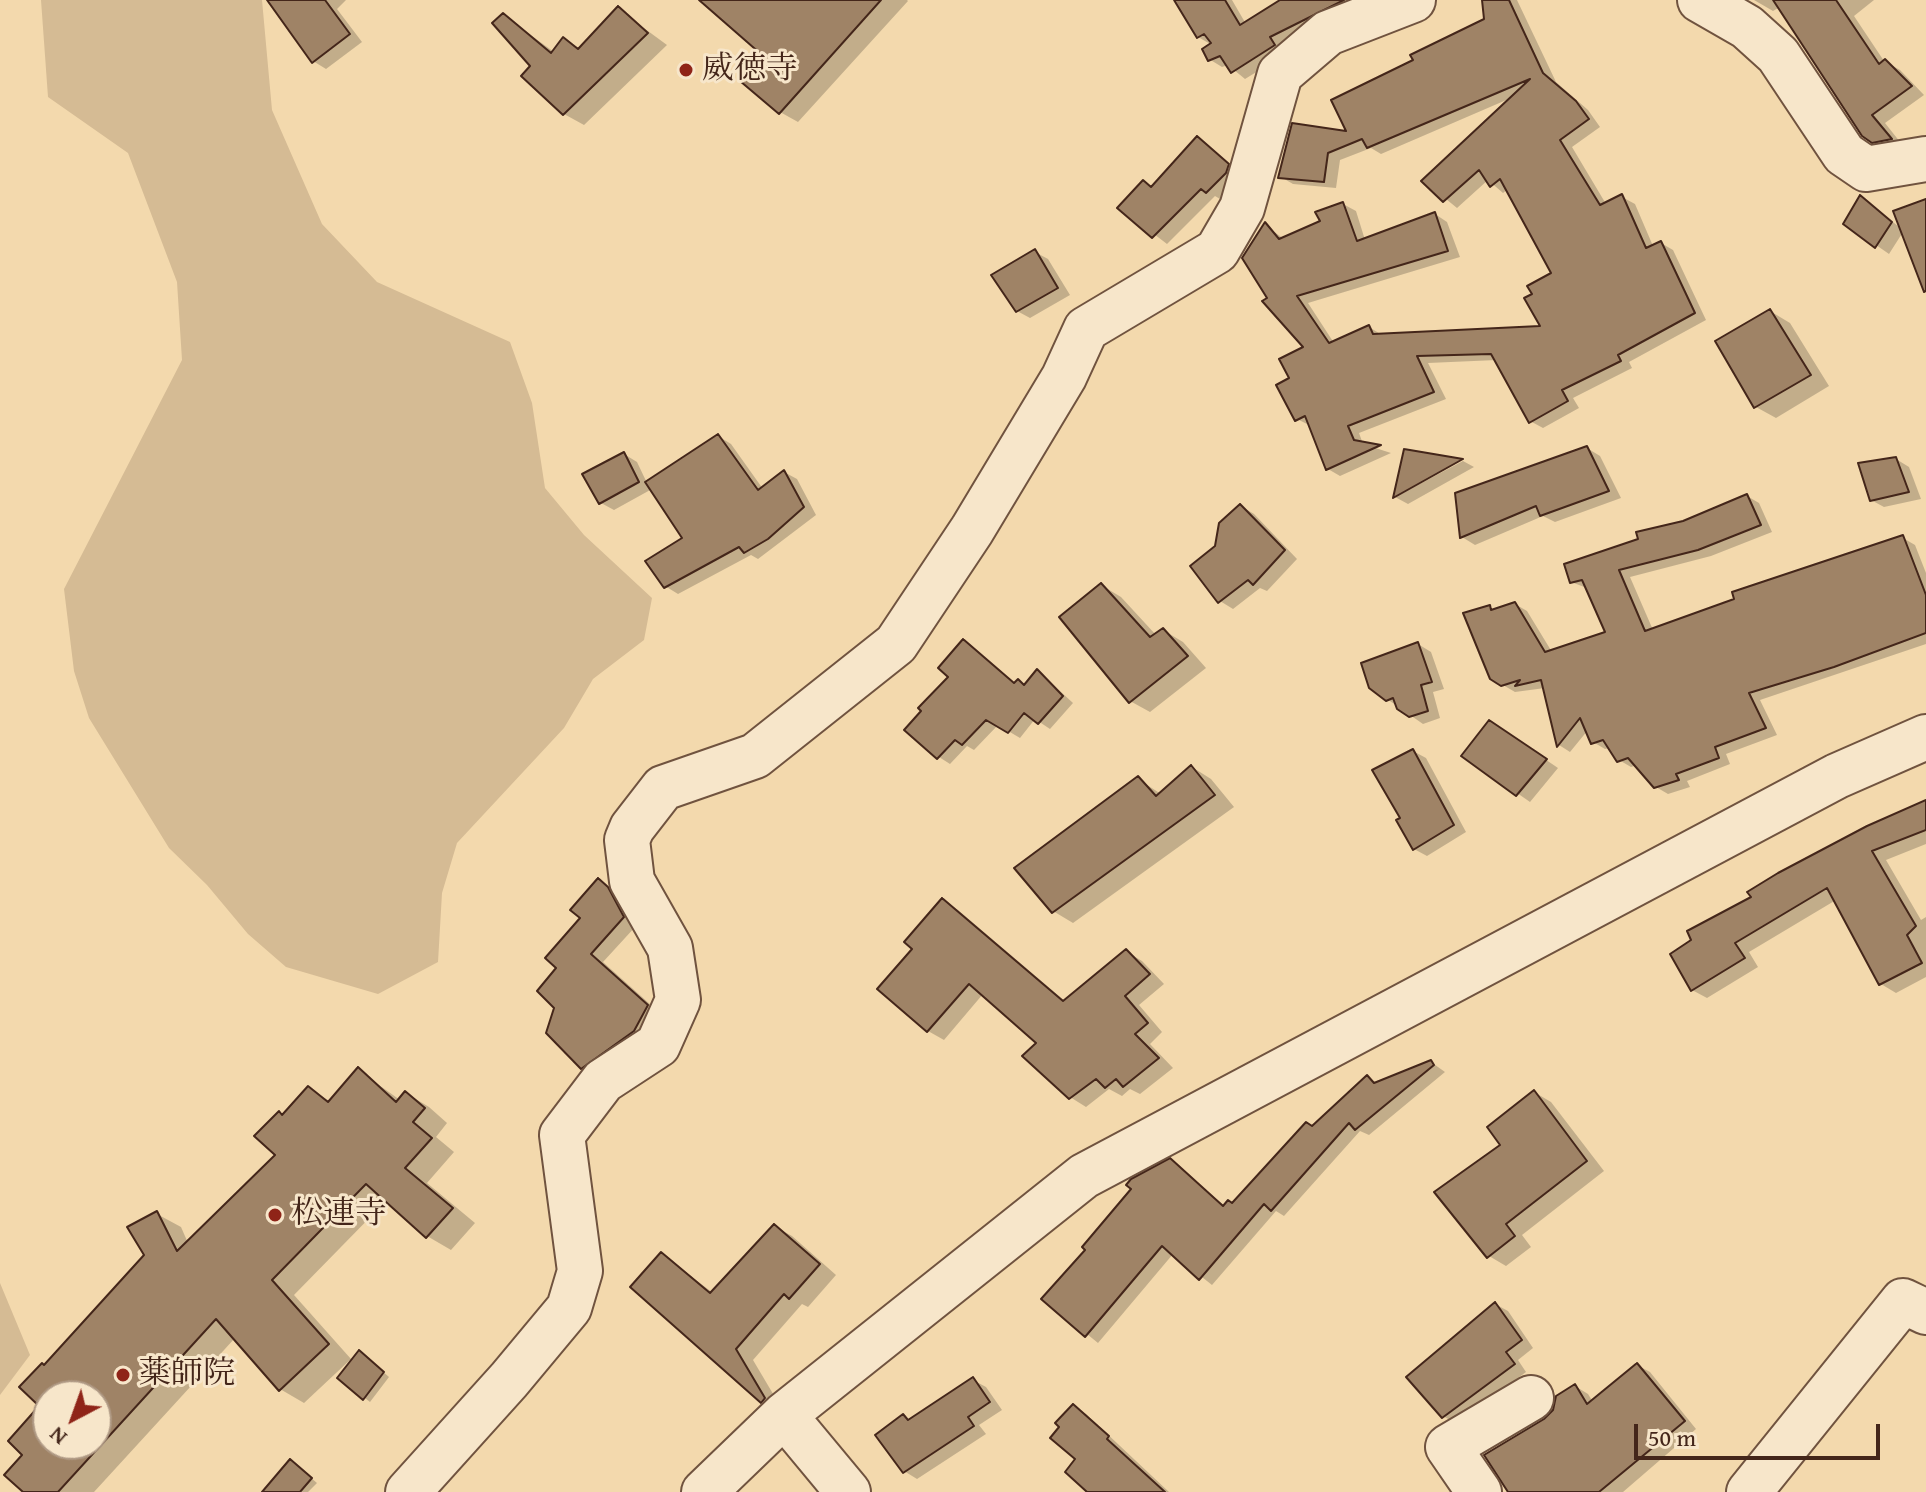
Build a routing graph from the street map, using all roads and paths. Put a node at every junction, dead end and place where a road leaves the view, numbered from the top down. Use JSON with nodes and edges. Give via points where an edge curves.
{"nodes":[{"id":1,"x":1413,"y":0,"type":"edge"},
{"id":2,"x":1700,"y":0,"type":"edge"},
{"id":3,"x":1926,"y":159,"type":"edge"},
{"id":4,"x":1926,"y":737,"type":"edge"},
{"id":5,"x":1926,"y":1312,"type":"edge"},
{"id":6,"x":1531,"y":1398,"type":"dead end"},
{"id":7,"x":784,"y":1415,"type":"junction"},
{"id":8,"x":408,"y":1492,"type":"edge"},
{"id":9,"x":704,"y":1492,"type":"edge"},
{"id":10,"x":848,"y":1492,"type":"edge"},
{"id":11,"x":1479,"y":1492,"type":"edge"},
{"id":12,"x":1749,"y":1492,"type":"edge"}],
"edges":[{"from":1,"to":8,"type":"street","via":[[1328,33],[1280,74],[1242,208],[1217,251],[1086,329],[1064,377],[972,530],[896,644],[755,756],[663,788],[632,828],[627,840],[632,881],[670,948],[678,1000],[658,1045],[603,1081],[562,1135],[580,1271],[569,1308]]},
{"from":2,"to":3,"type":"street","via":[[1747,27],[1778,55],[1844,154],[1866,169]]},
{"from":4,"to":7,"type":"street","via":[[1837,776],[1084,1176]]},
{"from":5,"to":12,"type":"street","via":[[1903,1301]]},
{"from":6,"to":11,"type":"street","via":[[1448,1447]]},
{"from":7,"to":9,"type":"street"},
{"from":7,"to":10,"type":"street"}]}
